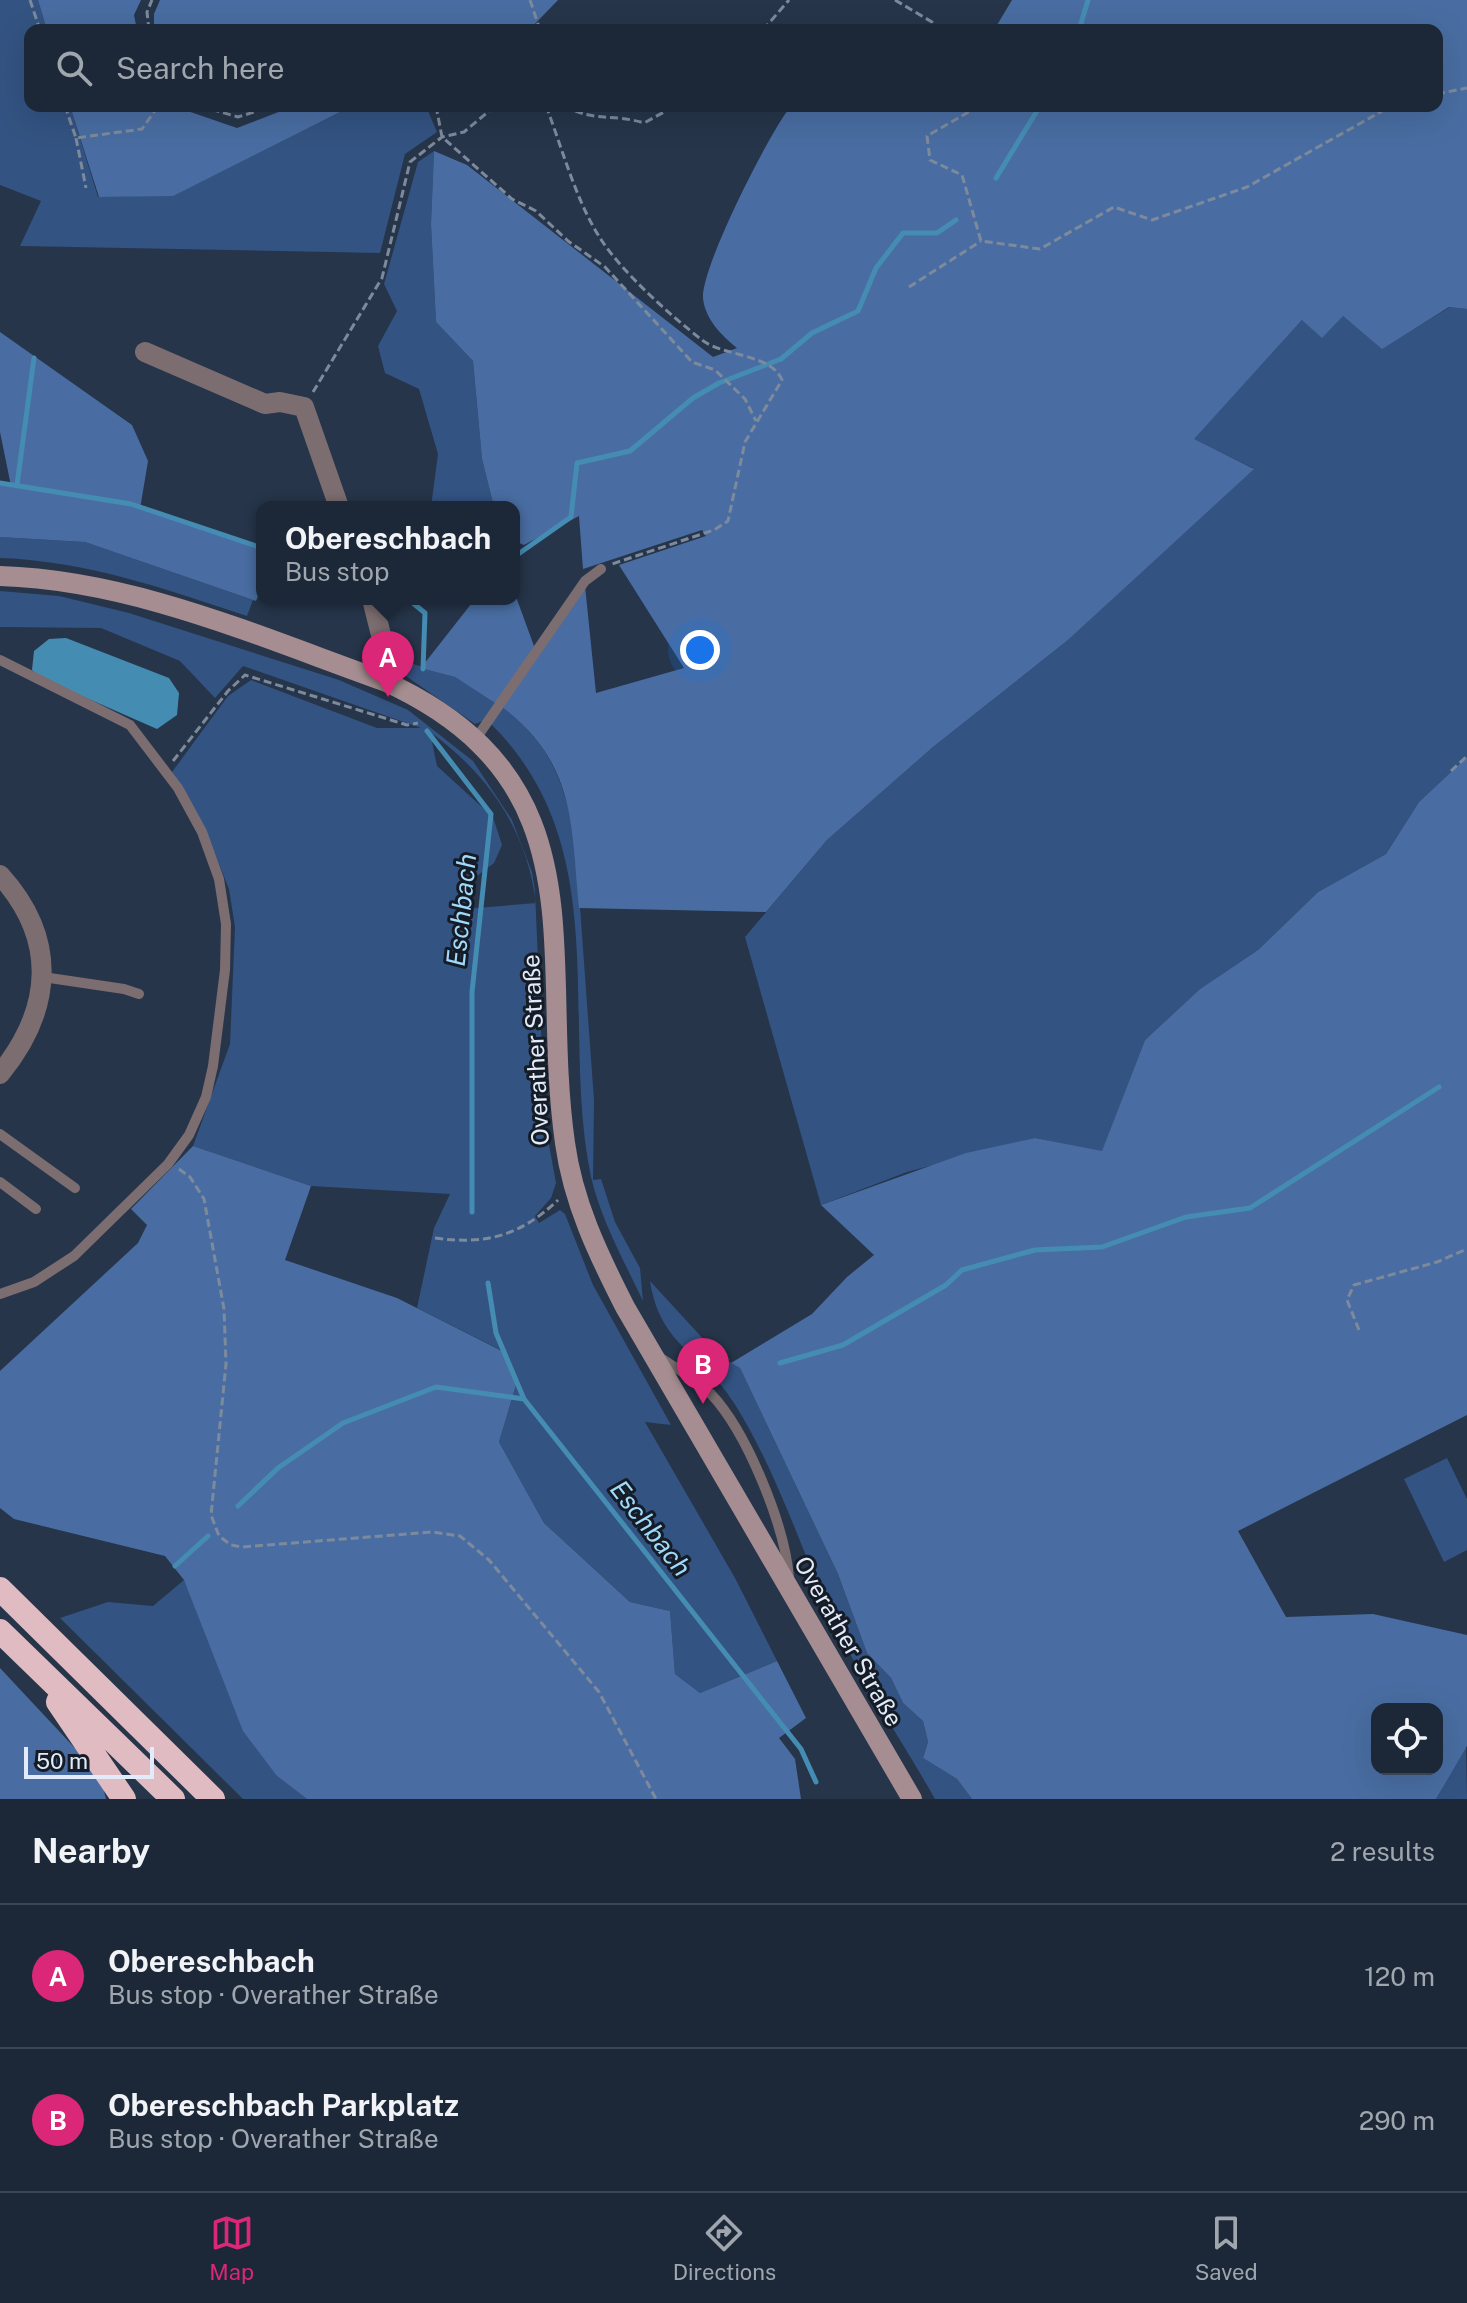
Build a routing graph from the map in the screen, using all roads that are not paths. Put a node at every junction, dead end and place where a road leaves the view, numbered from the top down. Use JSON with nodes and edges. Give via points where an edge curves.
{"nodes":[{"id":1,"x":145,"y":352,"type":"dead end"},
{"id":2,"x":337,"y":501,"type":"edge"},
{"id":3,"x":601,"y":569,"type":"road end"},
{"id":4,"x":0,"y":576,"type":"edge"},
{"id":5,"x":374,"y":605,"type":"edge"},
{"id":6,"x":0,"y":660,"type":"edge"},
{"id":7,"x":384,"y":681,"type":"junction"},
{"id":8,"x":475,"y":740,"type":"junction"},
{"id":9,"x":0,"y":875,"type":"edge"},
{"id":10,"x":43,"y":977,"type":"junction"},
{"id":11,"x":139,"y":994,"type":"dead end"},
{"id":12,"x":0,"y":1074,"type":"edge"},
{"id":13,"x":1,"y":1139,"type":"edge"},
{"id":14,"x":0,"y":1182,"type":"edge"},
{"id":15,"x":75,"y":1188,"type":"dead end"},
{"id":16,"x":36,"y":1209,"type":"dead end"},
{"id":17,"x":0,"y":1294,"type":"edge"},
{"id":18,"x":650,"y":1350,"type":"junction"},
{"id":19,"x":0,"y":1589,"type":"edge"},
{"id":20,"x":790,"y":1592,"type":"junction"},
{"id":21,"x":0,"y":1631,"type":"edge"},
{"id":22,"x":28,"y":1657,"type":"junction"},
{"id":23,"x":124,"y":1799,"type":"edge"},
{"id":24,"x":173,"y":1799,"type":"edge"},
{"id":25,"x":213,"y":1799,"type":"edge"},
{"id":26,"x":912,"y":1799,"type":"edge"}],
"edges":[{"from":1,"to":2,"type":"street","via":[[265,404],[304,407]]},
{"from":3,"to":8,"type":"lane","via":[[585,581]]},
{"from":4,"to":7,"type":"main road","name":"Overather Straße","via":[[50,578],[107,589]]},
{"from":5,"to":7,"type":"street","via":[[385,651]]},
{"from":6,"to":17,"type":"lane","via":[[130,725],[202,832],[219,879],[226,924],[225,970],[206,1097],[189,1135],[168,1164],[74,1256],[34,1282]]},
{"from":7,"to":8,"type":"main road","name":"Overather Straße","via":[[416,695]]},
{"from":8,"to":18,"type":"main road","name":"Overather Straße","via":[[519,798],[548,870],[555,918],[559,1087],[573,1186],[588,1233]]},
{"from":9,"to":10,"type":"street","via":[[32,921]]},
{"from":10,"to":11,"type":"lane"},
{"from":10,"to":12,"type":"street","via":[[31,1026]]},
{"from":13,"to":15,"type":"lane"},
{"from":14,"to":16,"type":"lane"},
{"from":18,"to":20,"type":"main road","name":"Overather Straße"},
{"from":18,"to":20,"type":"lane","via":[[710,1393],[729,1420],[774,1508],[787,1551]]},
{"from":19,"to":25,"type":"highway"},
{"from":20,"to":26,"type":"main road","name":"Overather Straße"},
{"from":21,"to":22,"type":"highway"},
{"from":22,"to":23,"type":"highway"},
{"from":22,"to":24,"type":"highway"}]}
